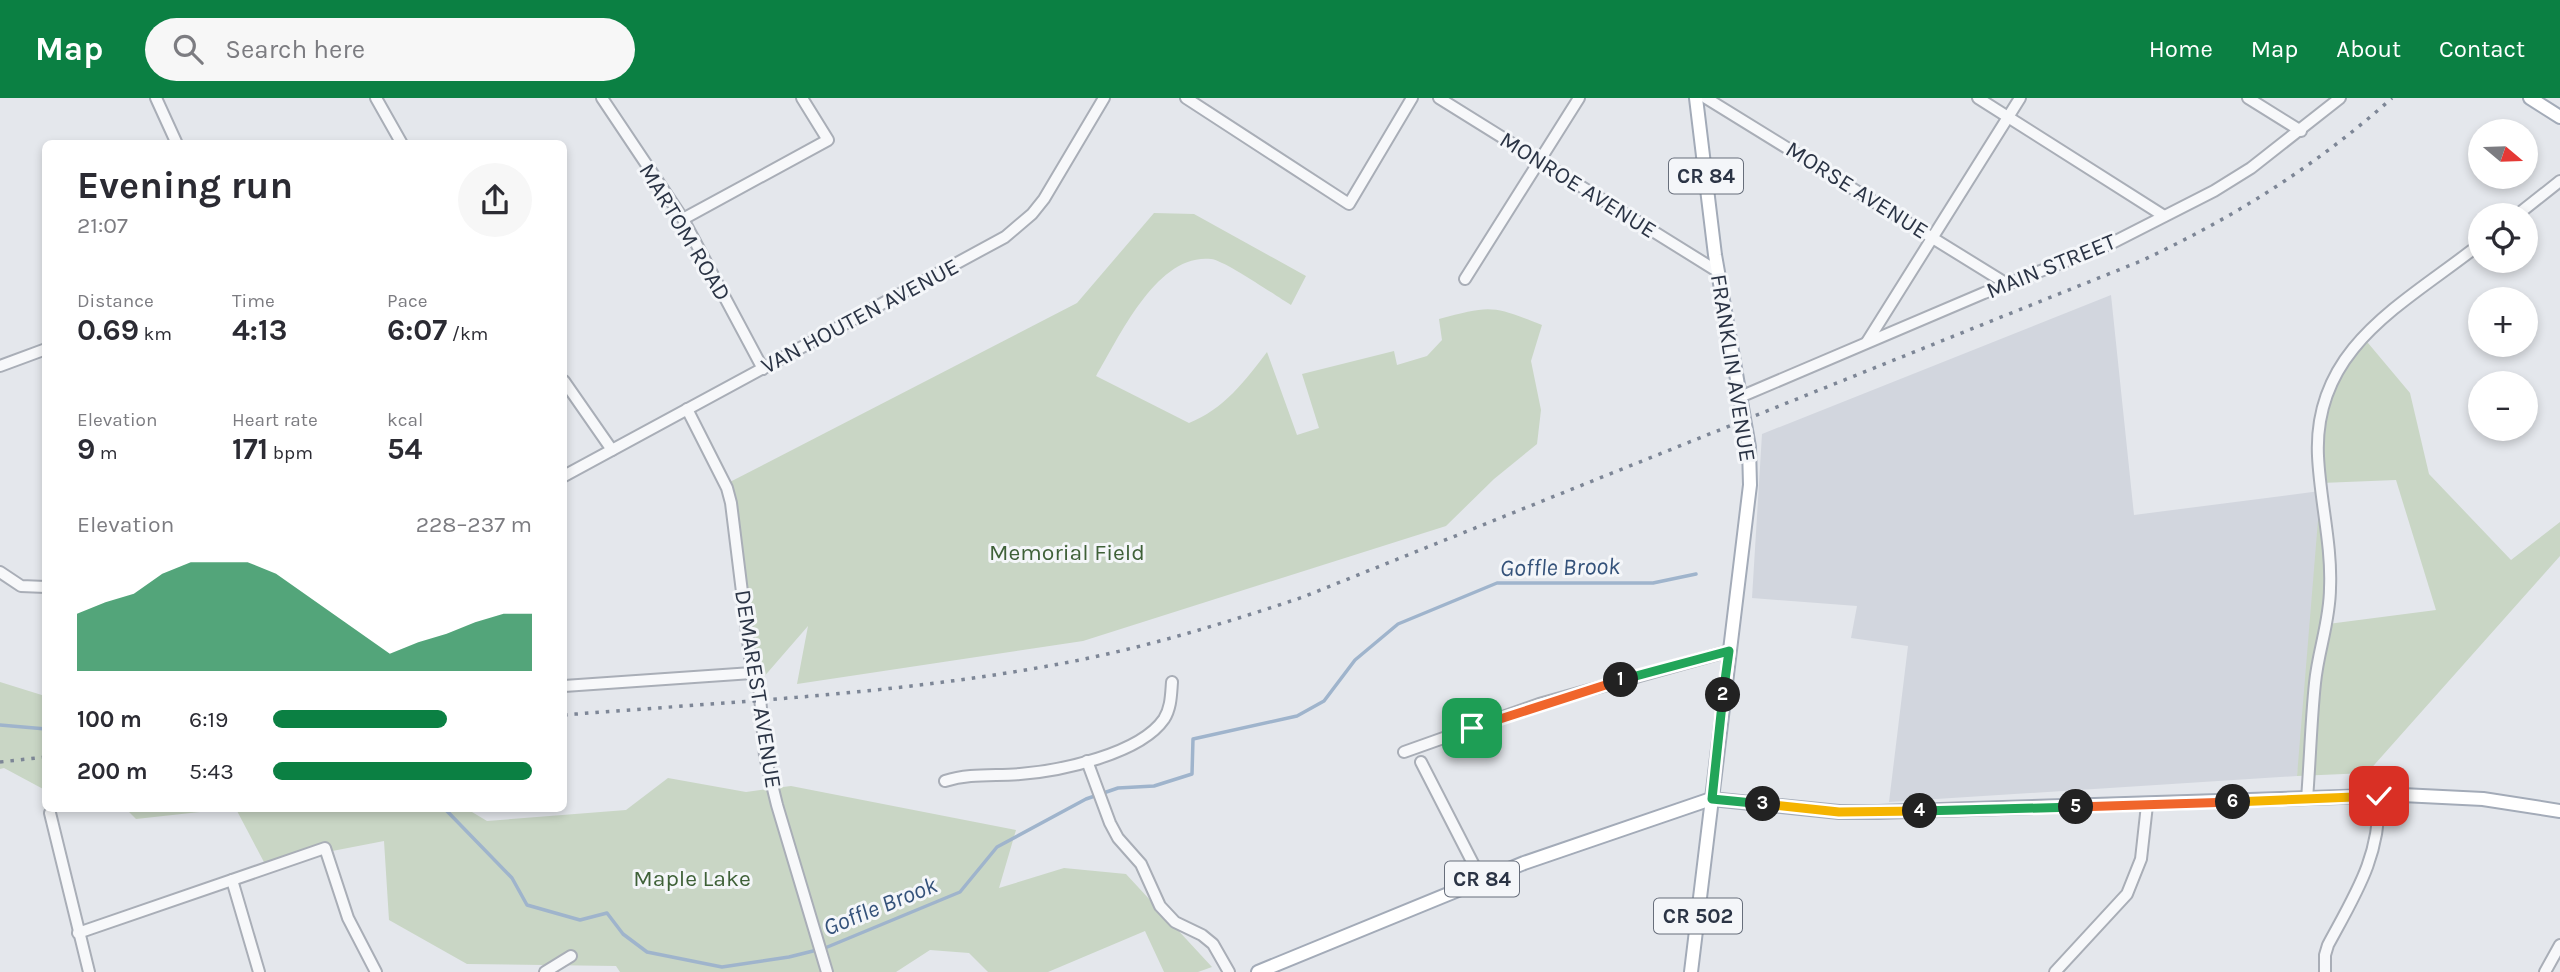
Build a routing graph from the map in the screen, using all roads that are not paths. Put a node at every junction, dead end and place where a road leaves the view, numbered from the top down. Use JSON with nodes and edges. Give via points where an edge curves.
{"nodes":[{"id":1,"x":156,"y":98,"type":"edge"},
{"id":2,"x":376,"y":98,"type":"edge"},
{"id":3,"x":602,"y":98,"type":"edge"},
{"id":4,"x":802,"y":98,"type":"edge"},
{"id":5,"x":1104,"y":98,"type":"edge"},
{"id":6,"x":1186,"y":98,"type":"edge"},
{"id":7,"x":1412,"y":98,"type":"edge"},
{"id":8,"x":1439,"y":98,"type":"edge"},
{"id":9,"x":1579,"y":98,"type":"edge"},
{"id":10,"x":1696,"y":98,"type":"edge"},
{"id":11,"x":1706,"y":98,"type":"edge"},
{"id":12,"x":1978,"y":98,"type":"edge"},
{"id":13,"x":2020,"y":98,"type":"edge"},
{"id":14,"x":2248,"y":98,"type":"edge"},
{"id":15,"x":2340,"y":98,"type":"edge"},
{"id":16,"x":2530,"y":98,"type":"edge"},
{"id":17,"x":2008,"y":117,"type":"junction"},
{"id":18,"x":2560,"y":117,"type":"edge"},
{"id":19,"x":2301,"y":131,"type":"junction"},
{"id":20,"x":175,"y":140,"type":"edge"},
{"id":21,"x":400,"y":140,"type":"edge"},
{"id":22,"x":1539,"y":160,"type":"junction"},
{"id":23,"x":2560,"y":181,"type":"edge"},
{"id":24,"x":2532,"y":203,"type":"edge"},
{"id":25,"x":2164,"y":216,"type":"junction"},
{"id":26,"x":683,"y":219,"type":"junction"},
{"id":27,"x":1933,"y":238,"type":"junction"},
{"id":28,"x":2468,"y":253,"type":"edge"},
{"id":29,"x":1717,"y":271,"type":"junction"},
{"id":30,"x":1465,"y":279,"type":"dead end"},
{"id":31,"x":2007,"y":284,"type":"junction"},
{"id":32,"x":1867,"y":342,"type":"junction"},
{"id":33,"x":42,"y":350,"type":"edge"},
{"id":34,"x":0,"y":366,"type":"edge"},
{"id":35,"x":763,"y":369,"type":"junction"},
{"id":36,"x":567,"y":386,"type":"edge"},
{"id":37,"x":1740,"y":397,"type":"junction"},
{"id":38,"x":687,"y":409,"type":"junction"},
{"id":39,"x":612,"y":450,"type":"junction"},
{"id":40,"x":567,"y":474,"type":"edge"},
{"id":41,"x":0,"y":572,"type":"edge"},
{"id":42,"x":42,"y":587,"type":"edge"},
{"id":43,"x":1729,"y":651,"type":"junction"},
{"id":44,"x":752,"y":673,"type":"junction"},
{"id":45,"x":1172,"y":682,"type":"dead end"},
{"id":46,"x":567,"y":686,"type":"edge"},
{"id":47,"x":1404,"y":752,"type":"dead end"},
{"id":48,"x":1087,"y":761,"type":"junction"},
{"id":49,"x":1421,"y":762,"type":"dead end"},
{"id":50,"x":945,"y":781,"type":"dead end"},
{"id":51,"x":2379,"y":796,"type":"junction"},
{"id":52,"x":1712,"y":799,"type":"junction"},
{"id":53,"x":2308,"y":799,"type":"junction"},
{"id":54,"x":2147,"y":805,"type":"junction"},
{"id":55,"x":2560,"y":811,"type":"edge"},
{"id":56,"x":50,"y":813,"type":"dead end"},
{"id":57,"x":1481,"y":879,"type":"junction"},
{"id":58,"x":232,"y":880,"type":"junction"},
{"id":59,"x":78,"y":933,"type":"junction"},
{"id":60,"x":2560,"y":945,"type":"edge"},
{"id":61,"x":571,"y":956,"type":"dead end"},
{"id":62,"x":89,"y":972,"type":"edge"},
{"id":63,"x":259,"y":972,"type":"edge"},
{"id":64,"x":376,"y":972,"type":"edge"},
{"id":65,"x":545,"y":972,"type":"edge"},
{"id":66,"x":827,"y":972,"type":"edge"},
{"id":67,"x":1229,"y":972,"type":"edge"},
{"id":68,"x":1258,"y":972,"type":"edge"},
{"id":69,"x":1690,"y":972,"type":"edge"},
{"id":70,"x":2055,"y":972,"type":"edge"},
{"id":71,"x":2325,"y":972,"type":"edge"},
{"id":72,"x":2545,"y":972,"type":"edge"}],
"edges":[{"from":1,"to":20,"type":"street"},
{"from":2,"to":21,"type":"street"},
{"from":3,"to":26,"type":"street","name":"MARTOM ROAD"},
{"from":4,"to":26,"type":"street","via":[[828,140]]},
{"from":5,"to":35,"type":"street","name":"VAN HOUTEN AVENUE","via":[[1044,199],[1019,227]]},
{"from":6,"to":7,"type":"street","via":[[1349,204]]},
{"from":8,"to":22,"type":"street","name":"MONROE AVENUE"},
{"from":9,"to":22,"type":"street"},
{"from":10,"to":29,"type":"main road","name":"FRANKLIN AVENUE","number":"CR 84"},
{"from":11,"to":27,"type":"street","name":"MORSE AVENUE"},
{"from":12,"to":17,"type":"street"},
{"from":13,"to":17,"type":"street"},
{"from":14,"to":19,"type":"street"},
{"from":15,"to":19,"type":"street","name":"MAIN STREET"},
{"from":16,"to":18,"type":"main road"},
{"from":17,"to":25,"type":"street"},
{"from":17,"to":27,"type":"street"},
{"from":19,"to":25,"type":"street","name":"MAIN STREET","via":[[2251,168]]},
{"from":22,"to":29,"type":"street","name":"MONROE AVENUE"},
{"from":22,"to":30,"type":"street"},
{"from":23,"to":24,"type":"street"},
{"from":25,"to":31,"type":"street","name":"MAIN STREET","via":[[2110,244]]},
{"from":26,"to":35,"type":"street","name":"MARTOM ROAD"},
{"from":27,"to":31,"type":"street","name":"MORSE AVENUE"},
{"from":27,"to":32,"type":"street"},
{"from":28,"to":53,"type":"street","via":[[2364,335],[2340,363],[2325,394],[2318,455],[2330,587],[2315,684]]},
{"from":29,"to":37,"type":"main road","name":"FRANKLIN AVENUE","number":"CR 84"},
{"from":31,"to":32,"type":"street","name":"MAIN STREET"},
{"from":32,"to":37,"type":"street","name":"MAIN STREET"},
{"from":33,"to":34,"type":"street"},
{"from":35,"to":38,"type":"street","name":"VAN HOUTEN AVENUE"},
{"from":36,"to":39,"type":"street"},
{"from":37,"to":43,"type":"main road","name":"FRANKLIN AVENUE","number":"CR 84","via":[[1750,485]]},
{"from":38,"to":39,"type":"street","name":"VAN HOUTEN AVENUE"},
{"from":38,"to":44,"type":"street","name":"DEMAREST AVENUE","via":[[731,503]]},
{"from":39,"to":40,"type":"street","name":"VAN HOUTEN AVENUE"},
{"from":41,"to":42,"type":"street","via":[[21,586]]},
{"from":43,"to":47,"type":"street","via":[[1539,704]]},
{"from":43,"to":52,"type":"main road","name":"FRANKLIN AVENUE","number":"CR 84"},
{"from":44,"to":46,"type":"street"},
{"from":44,"to":66,"type":"street","name":"DEMAREST AVENUE","via":[[759,685],[765,756],[777,805]]},
{"from":45,"to":48,"type":"street","via":[[1168,710],[1156,728],[1123,749]]},
{"from":48,"to":50,"type":"street","via":[[1051,770],[974,774]]},
{"from":48,"to":67,"type":"street","via":[[1110,823],[1141,864],[1160,906],[1175,922],[1213,944]]},
{"from":49,"to":57,"type":"street"},
{"from":51,"to":53,"type":"main road"},
{"from":51,"to":55,"type":"main road","via":[[2448,796]]},
{"from":51,"to":71,"type":"street","via":[[2372,859],[2328,945]]},
{"from":52,"to":54,"type":"main road","via":[[1839,812]]},
{"from":52,"to":57,"type":"main road","number":"CR 84"},
{"from":52,"to":69,"type":"main road","name":"FRANKLIN AVENUE","number":"CR 502"},
{"from":53,"to":54,"type":"main road"},
{"from":54,"to":70,"type":"street","via":[[2140,866],[2127,894]]},
{"from":56,"to":59,"type":"street"},
{"from":57,"to":68,"type":"main road","number":"CR 84"},
{"from":58,"to":59,"type":"street"},
{"from":58,"to":63,"type":"street"},
{"from":58,"to":64,"type":"street","via":[[325,848],[348,918]]},
{"from":59,"to":62,"type":"street"},
{"from":60,"to":72,"type":"street"},
{"from":61,"to":65,"type":"street"}]}
